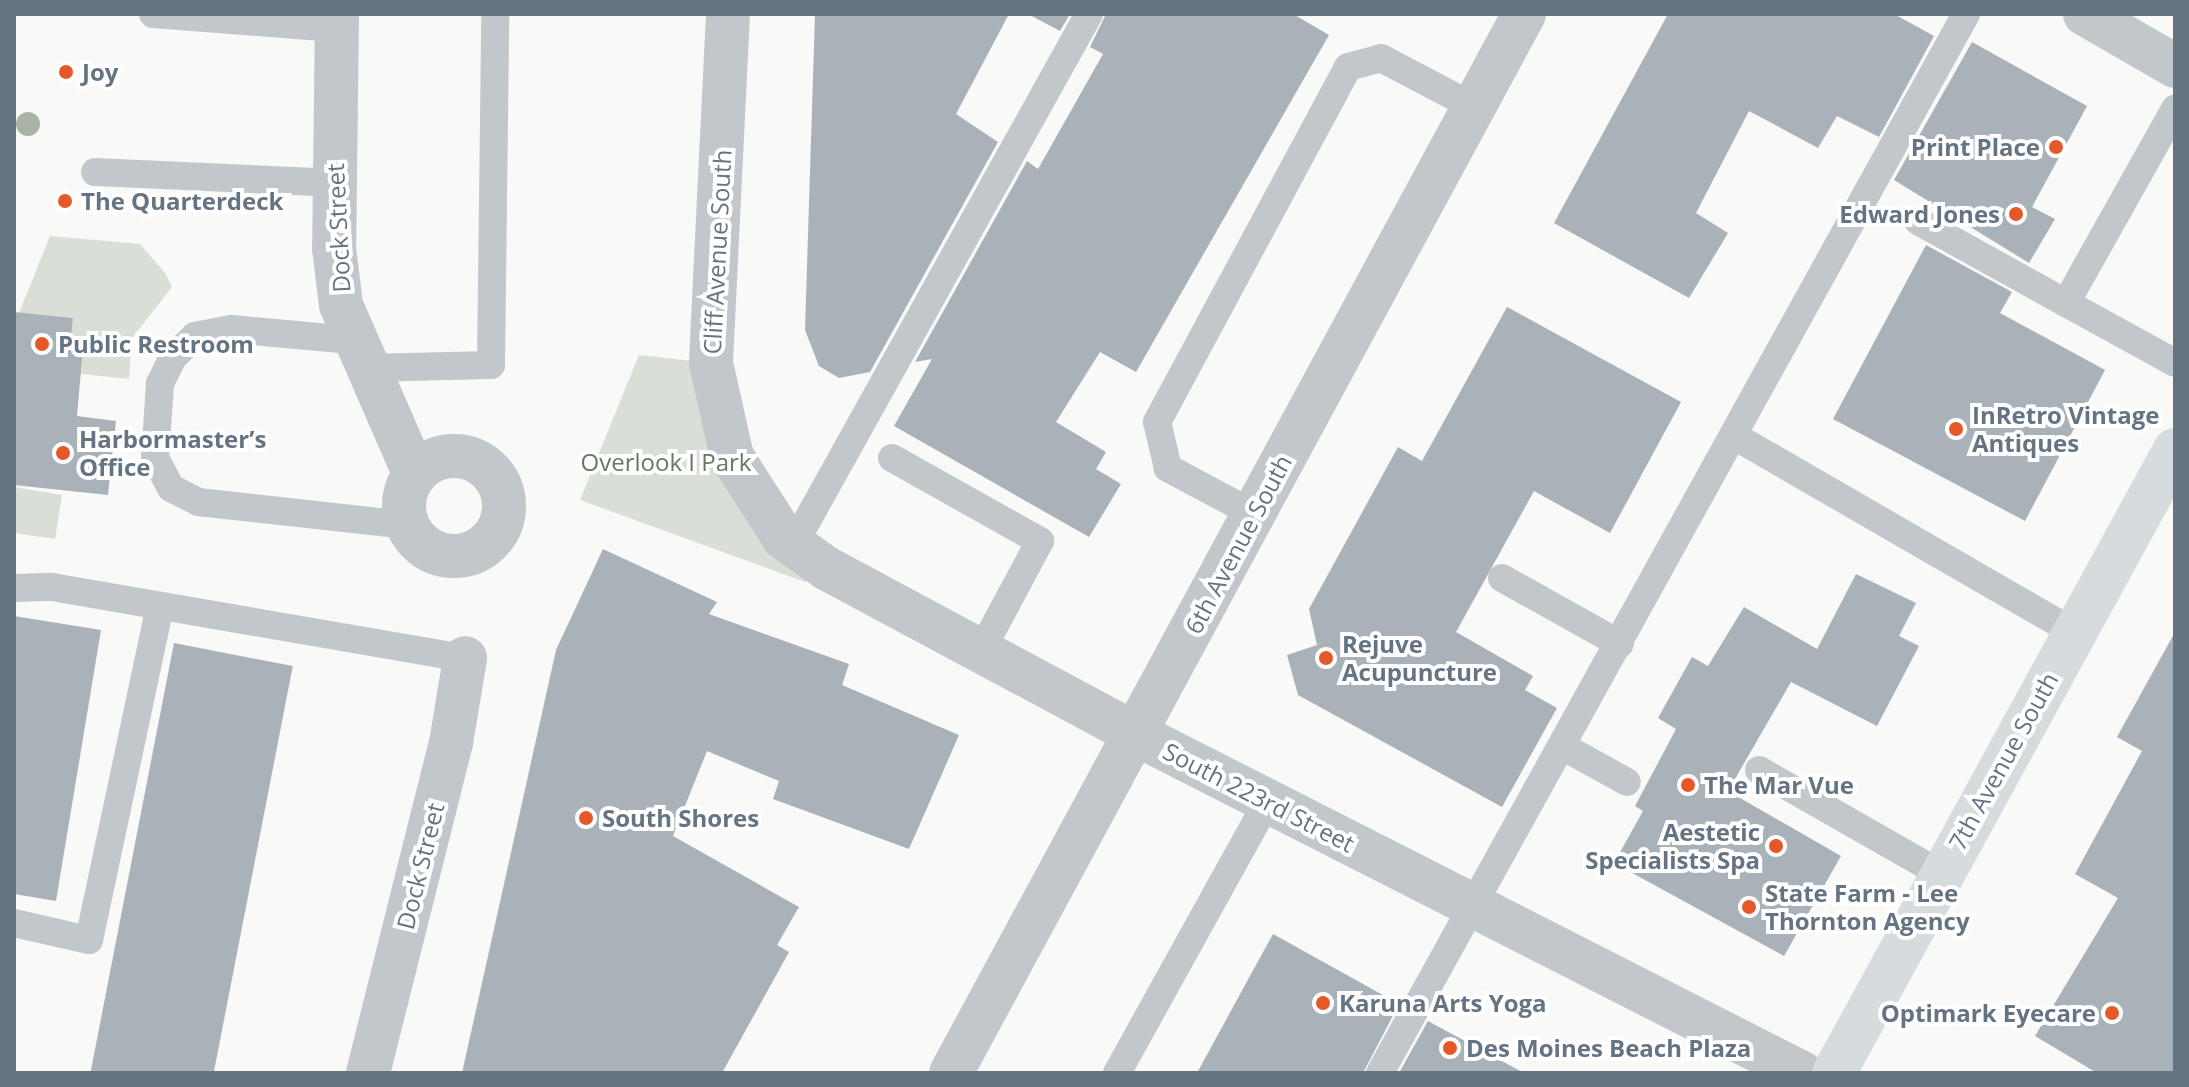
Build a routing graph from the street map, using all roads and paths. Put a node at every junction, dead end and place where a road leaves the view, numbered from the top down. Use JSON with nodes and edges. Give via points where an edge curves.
{"nodes":[{"id":1,"x":153,"y":14,"type":"edge"},
{"id":2,"x":495,"y":14,"type":"edge"},
{"id":3,"x":728,"y":14,"type":"edge"},
{"id":4,"x":1089,"y":14,"type":"edge"},
{"id":5,"x":1524,"y":14,"type":"edge"},
{"id":6,"x":1966,"y":14,"type":"edge"},
{"id":7,"x":2085,"y":14,"type":"edge"},
{"id":8,"x":337,"y":21,"type":"edge"},
{"id":9,"x":2175,"y":66,"type":"edge"},
{"id":10,"x":1474,"y":107,"type":"junction"},
{"id":11,"x":2175,"y":109,"type":"edge"},
{"id":12,"x":95,"y":172,"type":"dead end"},
{"id":13,"x":333,"y":183,"type":"junction"},
{"id":14,"x":1918,"y":221,"type":"dead end"},
{"id":15,"x":2066,"y":303,"type":"junction"},
{"id":16,"x":358,"y":354,"type":"junction"},
{"id":17,"x":2175,"y":363,"type":"edge"},
{"id":18,"x":1736,"y":437,"type":"junction"},
{"id":19,"x":2175,"y":450,"type":"edge"},
{"id":20,"x":892,"y":458,"type":"dead end"},
{"id":21,"x":415,"y":475,"type":"junction"},
{"id":22,"x":744,"y":484,"type":"joint"},
{"id":23,"x":1254,"y":514,"type":"junction"},
{"id":24,"x":408,"y":525,"type":"junction"},
{"id":25,"x":793,"y":546,"type":"junction"},
{"id":26,"x":1502,"y":578,"type":"dead end"},
{"id":27,"x":14,"y":588,"type":"edge"},
{"id":28,"x":160,"y":606,"type":"junction"},
{"id":29,"x":2074,"y":632,"type":"junction"},
{"id":30,"x":1620,"y":644,"type":"junction"},
{"id":31,"x":981,"y":651,"type":"junction"},
{"id":32,"x":465,"y":658,"type":"joint"},
{"id":33,"x":1136,"y":734,"type":"junction"},
{"id":34,"x":1562,"y":746,"type":"junction"},
{"id":35,"x":1759,"y":770,"type":"dead end"},
{"id":36,"x":1627,"y":782,"type":"dead end"},
{"id":37,"x":1268,"y":801,"type":"junction"},
{"id":38,"x":1941,"y":874,"type":"junction"},
{"id":39,"x":1473,"y":906,"type":"junction"},
{"id":40,"x":14,"y":923,"type":"edge"},
{"id":41,"x":368,"y":1073,"type":"edge"},
{"id":42,"x":951,"y":1073,"type":"edge"},
{"id":43,"x":1117,"y":1073,"type":"edge"},
{"id":44,"x":1380,"y":1073,"type":"edge"},
{"id":45,"x":1802,"y":1073,"type":"edge"},
{"id":46,"x":1834,"y":1073,"type":"edge"}],
"edges":[{"from":1,"to":8,"type":"lane"},
{"from":2,"to":16,"type":"lane","via":[[491,365]]},
{"from":3,"to":22,"type":"street","name":"Cliff Avenue South","via":[[711,363],[728,444]]},
{"from":4,"to":25,"type":"lane"},
{"from":5,"to":10,"type":"street","name":"6th Avenue South"},
{"from":6,"to":18,"type":"lane"},
{"from":7,"to":9,"type":"street"},
{"from":8,"to":13,"type":"street","name":"Dock Street"},
{"from":10,"to":23,"type":"street","name":"6th Avenue South"},
{"from":10,"to":23,"type":"lane","via":[[1381,58],[1348,67],[1333,94],[1157,422],[1168,468]]},
{"from":11,"to":15,"type":"lane"},
{"from":12,"to":13,"type":"lane"},
{"from":13,"to":16,"type":"street","name":"Dock Street","via":[[336,275]]},
{"from":14,"to":15,"type":"lane"},
{"from":15,"to":17,"type":"lane"},
{"from":16,"to":21,"type":"street","name":"Dock Street"},
{"from":16,"to":24,"type":"lane","via":[[220,329],[188,341],[160,384],[155,458],[171,488],[198,502]]},
{"from":18,"to":29,"type":"lane"},
{"from":18,"to":30,"type":"lane"},
{"from":19,"to":29,"type":"main road","name":"7th Avenue South"},
{"from":20,"to":31,"type":"lane","via":[[1040,541]]},
{"from":21,"to":24,"type":"street","via":[[404,499]]},
{"from":21,"to":24,"type":"street","via":[[443,457],[475,461],[499,485],[503,517],[485,545],[454,556],[426,547]]},
{"from":22,"to":25,"type":"street","name":"South 223rd Street"},
{"from":23,"to":33,"type":"street","name":"6th Avenue South"},
{"from":25,"to":31,"type":"street","name":"South 223rd Street"},
{"from":26,"to":30,"type":"lane"},
{"from":27,"to":28,"type":"lane","via":[[52,587]]},
{"from":28,"to":32,"type":"lane"},
{"from":28,"to":40,"type":"lane","via":[[89,940]]},
{"from":29,"to":38,"type":"main road","name":"7th Avenue South"},
{"from":30,"to":34,"type":"lane"},
{"from":31,"to":33,"type":"street","name":"South 223rd Street"},
{"from":32,"to":41,"type":"street","name":"Dock Street","via":[[451,743]]},
{"from":33,"to":37,"type":"street","name":"South 223rd Street"},
{"from":33,"to":42,"type":"street","name":"6th Avenue South"},
{"from":34,"to":36,"type":"lane"},
{"from":34,"to":39,"type":"lane"},
{"from":35,"to":38,"type":"lane"},
{"from":37,"to":39,"type":"street","name":"South 223rd Street"},
{"from":37,"to":43,"type":"lane"},
{"from":38,"to":46,"type":"main road","name":"7th Avenue South"},
{"from":39,"to":44,"type":"lane"},
{"from":39,"to":45,"type":"street","name":"South 223rd Street"}]}
